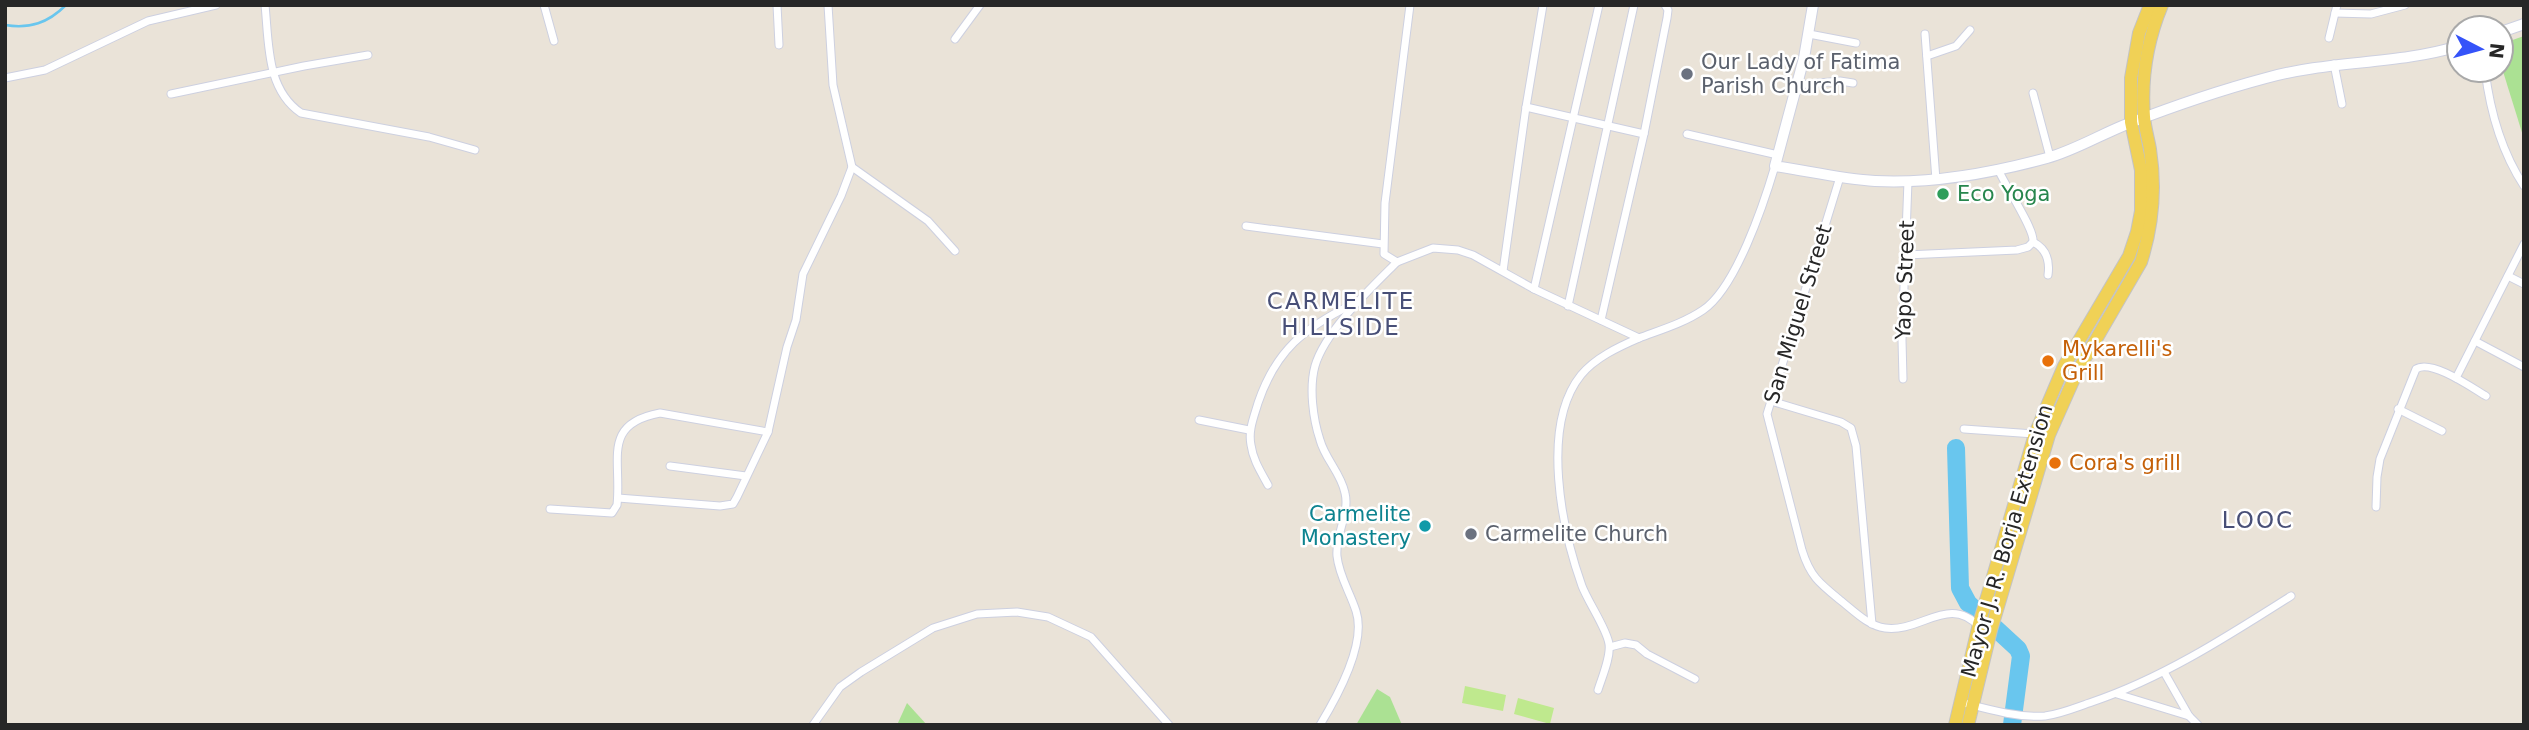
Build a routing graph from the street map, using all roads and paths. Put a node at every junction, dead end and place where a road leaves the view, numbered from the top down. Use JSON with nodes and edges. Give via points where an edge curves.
{"nodes":[{"id":1,"x":216,"y":5,"type":"edge"},
{"id":2,"x":265,"y":5,"type":"edge"},
{"id":3,"x":544,"y":5,"type":"edge"},
{"id":4,"x":777,"y":5,"type":"edge"},
{"id":5,"x":828,"y":5,"type":"edge"},
{"id":6,"x":979,"y":5,"type":"edge"},
{"id":7,"x":1410,"y":5,"type":"edge"},
{"id":8,"x":1544,"y":5,"type":"edge"},
{"id":9,"x":1599,"y":5,"type":"edge"},
{"id":10,"x":1634,"y":5,"type":"edge"},
{"id":11,"x":1665,"y":5,"type":"edge"},
{"id":12,"x":1813,"y":5,"type":"edge"},
{"id":13,"x":2150,"y":5,"type":"edge"},
{"id":14,"x":2162,"y":5,"type":"edge"},
{"id":15,"x":2405,"y":5,"type":"edge"},
{"id":16,"x":2336,"y":9,"type":"edge"},
{"id":17,"x":1970,"y":30,"type":"dead end"},
{"id":18,"x":1809,"y":34,"type":"junction"},
{"id":19,"x":1925,"y":34,"type":"dead end"},
{"id":20,"x":2329,"y":38,"type":"dead end"},
{"id":21,"x":955,"y":39,"type":"dead end"},
{"id":22,"x":554,"y":41,"type":"dead end"},
{"id":23,"x":1856,"y":43,"type":"dead end"},
{"id":24,"x":779,"y":45,"type":"dead end"},
{"id":25,"x":2445,"y":49,"type":"edge"},
{"id":26,"x":368,"y":55,"type":"dead end"},
{"id":27,"x":1927,"y":56,"type":"junction"},
{"id":28,"x":2334,"y":64,"type":"junction"},
{"id":29,"x":273,"y":72,"type":"junction"},
{"id":30,"x":5,"y":78,"type":"edge"},
{"id":31,"x":1853,"y":83,"type":"dead end"},
{"id":32,"x":2487,"y":84,"type":"edge"},
{"id":33,"x":1798,"y":85,"type":"junction"},
{"id":34,"x":2033,"y":93,"type":"dead end"},
{"id":35,"x":171,"y":94,"type":"dead end"},
{"id":36,"x":2342,"y":104,"type":"dead end"},
{"id":37,"x":1526,"y":107,"type":"junction"},
{"id":38,"x":1572,"y":118,"type":"junction"},
{"id":39,"x":2137,"y":120,"type":"junction"},
{"id":40,"x":1608,"y":126,"type":"junction"},
{"id":41,"x":1686,"y":134,"type":"dead end"},
{"id":42,"x":1644,"y":135,"type":"junction"},
{"id":43,"x":475,"y":150,"type":"dead end"},
{"id":44,"x":2050,"y":157,"type":"junction"},
{"id":45,"x":1777,"y":160,"type":"junction"},
{"id":46,"x":852,"y":167,"type":"junction"},
{"id":47,"x":1998,"y":169,"type":"junction"},
{"id":48,"x":1840,"y":177,"type":"junction"},
{"id":49,"x":1936,"y":180,"type":"junction"},
{"id":50,"x":1908,"y":181,"type":"junction"},
{"id":51,"x":2524,"y":186,"type":"edge"},
{"id":52,"x":1246,"y":226,"type":"dead end"},
{"id":53,"x":2033,"y":242,"type":"junction"},
{"id":54,"x":1383,"y":244,"type":"junction"},
{"id":55,"x":2524,"y":244,"type":"edge"},
{"id":56,"x":955,"y":251,"type":"dead end"},
{"id":57,"x":1906,"y":255,"type":"junction"},
{"id":58,"x":1397,"y":262,"type":"junction"},
{"id":59,"x":1503,"y":271,"type":"junction"},
{"id":60,"x":2048,"y":275,"type":"dead end"},
{"id":61,"x":2508,"y":276,"type":"junction"},
{"id":62,"x":2524,"y":284,"type":"edge"},
{"id":63,"x":1534,"y":289,"type":"junction"},
{"id":64,"x":1356,"y":302,"type":"junction"},
{"id":65,"x":1568,"y":306,"type":"junction"},
{"id":66,"x":1601,"y":320,"type":"junction"},
{"id":67,"x":2091,"y":336,"type":"junction"},
{"id":68,"x":1639,"y":338,"type":"junction"},
{"id":69,"x":2475,"y":341,"type":"junction"},
{"id":70,"x":2524,"y":367,"type":"edge"},
{"id":71,"x":1903,"y":379,"type":"dead end"},
{"id":72,"x":2456,"y":379,"type":"junction"},
{"id":73,"x":2486,"y":396,"type":"dead end"},
{"id":74,"x":1771,"y":401,"type":"junction"},
{"id":75,"x":2398,"y":410,"type":"junction"},
{"id":76,"x":1199,"y":420,"type":"dead end"},
{"id":77,"x":1964,"y":429,"type":"dead end"},
{"id":78,"x":1249,"y":430,"type":"junction"},
{"id":79,"x":2442,"y":431,"type":"dead end"},
{"id":80,"x":768,"y":432,"type":"junction"},
{"id":81,"x":2035,"y":434,"type":"junction"},
{"id":82,"x":670,"y":466,"type":"dead end"},
{"id":83,"x":746,"y":475,"type":"junction"},
{"id":84,"x":1268,"y":485,"type":"dead end"},
{"id":85,"x":618,"y":498,"type":"junction"},
{"id":86,"x":2376,"y":507,"type":"dead end"},
{"id":87,"x":550,"y":509,"type":"dead end"},
{"id":88,"x":1995,"y":595,"type":"junction"},
{"id":89,"x":2291,"y":596,"type":"dead end"},
{"id":90,"x":1872,"y":624,"type":"junction"},
{"id":91,"x":1985,"y":629,"type":"junction"},
{"id":92,"x":1610,"y":647,"type":"junction"},
{"id":93,"x":2164,"y":672,"type":"junction"},
{"id":94,"x":1695,"y":679,"type":"dead end"},
{"id":95,"x":1598,"y":690,"type":"dead end"},
{"id":96,"x":2116,"y":694,"type":"junction"},
{"id":97,"x":1966,"y":704,"type":"junction"},
{"id":98,"x":2189,"y":716,"type":"junction"},
{"id":99,"x":813,"y":725,"type":"edge"},
{"id":100,"x":1169,"y":725,"type":"edge"},
{"id":101,"x":1320,"y":725,"type":"edge"},
{"id":102,"x":1955,"y":725,"type":"edge"},
{"id":103,"x":1968,"y":725,"type":"edge"},
{"id":104,"x":2198,"y":725,"type":"edge"}],
"edges":[{"from":1,"to":30,"type":"street","via":[[148,21],[45,69]]},
{"from":2,"to":29,"type":"street"},
{"from":3,"to":22,"type":"street"},
{"from":4,"to":24,"type":"street"},
{"from":5,"to":46,"type":"street","via":[[833,85]]},
{"from":6,"to":21,"type":"street"},
{"from":7,"to":54,"type":"street"},
{"from":8,"to":37,"type":"street"},
{"from":9,"to":38,"type":"street"},
{"from":10,"to":40,"type":"street"},
{"from":11,"to":42,"type":"street","via":[[1667,18]]},
{"from":12,"to":18,"type":"street"},
{"from":13,"to":39,"type":"main road","name":"Mayor J. R. Borja Extension","via":[[2131,78]]},
{"from":14,"to":39,"type":"main road","name":"Mayor J. R. Borja Extension","via":[[2147,53]]},
{"from":15,"to":16,"type":"street","via":[[2371,14]]},
{"from":16,"to":20,"type":"street"},
{"from":17,"to":27,"type":"street","via":[[1956,46]]},
{"from":18,"to":23,"type":"street"},
{"from":18,"to":33,"type":"street"},
{"from":19,"to":27,"type":"street"},
{"from":25,"to":28,"type":"street","via":[[2410,58]]},
{"from":26,"to":29,"type":"street"},
{"from":27,"to":49,"type":"street"},
{"from":28,"to":36,"type":"street"},
{"from":28,"to":39,"type":"street","via":[[2265,78]]},
{"from":29,"to":35,"type":"street"},
{"from":29,"to":43,"type":"street","via":[[286,101],[301,113]]},
{"from":31,"to":33,"type":"street"},
{"from":32,"to":51,"type":"street","via":[[2492,114],[2511,167]]},
{"from":33,"to":45,"type":"street"},
{"from":34,"to":44,"type":"street"},
{"from":37,"to":38,"type":"street"},
{"from":37,"to":59,"type":"street"},
{"from":38,"to":40,"type":"street"},
{"from":38,"to":63,"type":"street"},
{"from":39,"to":44,"type":"street"},
{"from":39,"to":67,"type":"main road","name":"Mayor J. R. Borja Extension","via":[[2151,158],[2151,225]]},
{"from":40,"to":42,"type":"street"},
{"from":40,"to":65,"type":"street"},
{"from":41,"to":45,"type":"street"},
{"from":42,"to":66,"type":"street"},
{"from":44,"to":47,"type":"street"},
{"from":45,"to":48,"type":"street"},
{"from":45,"to":68,"type":"street","via":[[1757,221],[1714,302],[1690,318]]},
{"from":46,"to":56,"type":"street","via":[[928,220]]},
{"from":46,"to":80,"type":"street","via":[[803,274]]},
{"from":47,"to":49,"type":"street"},
{"from":47,"to":53,"type":"street","via":[[2032,230]]},
{"from":48,"to":50,"type":"street"},
{"from":48,"to":74,"type":"street","name":"San Miguel Street"},
{"from":49,"to":50,"type":"street"},
{"from":50,"to":57,"type":"street","name":"Yapo Street"},
{"from":52,"to":54,"type":"street"},
{"from":53,"to":57,"type":"street","via":[[2017,250]]},
{"from":53,"to":60,"type":"street","via":[[2048,257]]},
{"from":54,"to":58,"type":"street","via":[[1384,254]]},
{"from":55,"to":61,"type":"street"},
{"from":57,"to":71,"type":"street","name":"Yapo Street"},
{"from":58,"to":59,"type":"street","via":[[1420,251],[1446,248],[1473,255]]},
{"from":58,"to":64,"type":"street"},
{"from":59,"to":63,"type":"street"},
{"from":61,"to":62,"type":"street"},
{"from":61,"to":69,"type":"street"},
{"from":63,"to":65,"type":"street"},
{"from":64,"to":78,"type":"street","via":[[1289,347],[1271,369]]},
{"from":64,"to":101,"type":"street","via":[[1321,353],[1313,380],[1317,431],[1347,501],[1337,554],[1360,630],[1341,685]]},
{"from":65,"to":66,"type":"street"},
{"from":66,"to":68,"type":"street"},
{"from":67,"to":81,"type":"main road","name":"Mayor J. R. Borja Extension","via":[[2052,390]]},
{"from":67,"to":88,"type":"main road","name":"Mayor J. R. Borja Extension","via":[[2049,435]]},
{"from":68,"to":92,"type":"street","via":[[1611,351],[1581,374],[1565,407],[1558,439],[1564,526],[1588,600]]},
{"from":69,"to":70,"type":"street"},
{"from":69,"to":72,"type":"street"},
{"from":72,"to":73,"type":"street"},
{"from":72,"to":75,"type":"street","via":[[2420,366]]},
{"from":74,"to":90,"type":"street","name":"San Miguel Street","via":[[1770,429],[1809,570]]},
{"from":74,"to":90,"type":"street","via":[[1851,428]]},
{"from":75,"to":79,"type":"street"},
{"from":75,"to":86,"type":"street","via":[[2380,459]]},
{"from":76,"to":78,"type":"street"},
{"from":77,"to":81,"type":"street"},
{"from":78,"to":84,"type":"street","via":[[1254,456]]},
{"from":80,"to":83,"type":"street"},
{"from":80,"to":85,"type":"street","via":[[660,413],[635,420],[622,432],[618,446]]},
{"from":81,"to":88,"type":"main road","name":"Mayor J. R. Borja Extension","via":[[2014,501]]},
{"from":82,"to":83,"type":"street"},
{"from":83,"to":85,"type":"street","via":[[733,504]]},
{"from":85,"to":87,"type":"street","via":[[612,513]]},
{"from":88,"to":91,"type":"main road","name":"Mayor J. R. Borja Extension"},
{"from":89,"to":93,"type":"street"},
{"from":90,"to":91,"type":"street","via":[[1900,628],[1954,614],[1970,617]]},
{"from":91,"to":97,"type":"main road","name":"Mayor J. R. Borja Extension"},
{"from":92,"to":94,"type":"street","via":[[1636,645]]},
{"from":92,"to":95,"type":"street"},
{"from":93,"to":96,"type":"street"},
{"from":93,"to":98,"type":"street"},
{"from":96,"to":97,"type":"street","via":[[2055,714],[2020,715]]},
{"from":96,"to":98,"type":"street"},
{"from":97,"to":102,"type":"main road","name":"Mayor J. R. Borja Extension"},
{"from":97,"to":103,"type":"main road","name":"Mayor J. R. Borja Extension"},
{"from":98,"to":104,"type":"street"},
{"from":99,"to":100,"type":"street","via":[[840,687],[933,628],[977,614],[1017,612],[1048,617],[1091,637]]}]}
